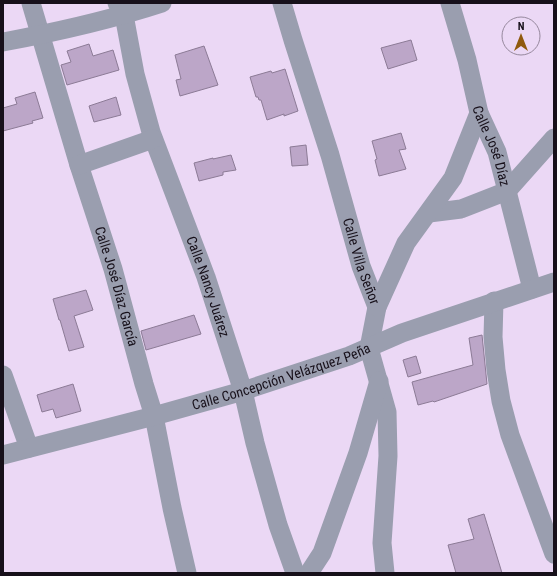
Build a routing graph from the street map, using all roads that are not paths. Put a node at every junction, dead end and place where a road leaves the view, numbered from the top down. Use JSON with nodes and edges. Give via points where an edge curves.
{"nodes":[{"id":1,"x":31,"y":3,"type":"edge"},
{"id":2,"x":162,"y":3,"type":"edge"},
{"id":3,"x":282,"y":3,"type":"edge"},
{"id":4,"x":450,"y":3,"type":"edge"},
{"id":5,"x":121,"y":9,"type":"edge"},
{"id":6,"x":40,"y":35,"type":"junction"},
{"id":7,"x":3,"y":42,"type":"edge"},
{"id":8,"x":479,"y":113,"type":"junction"},
{"id":9,"x":554,"y":138,"type":"edge"},
{"id":10,"x":154,"y":139,"type":"junction"},
{"id":11,"x":79,"y":165,"type":"junction"},
{"id":12,"x":507,"y":191,"type":"junction"},
{"id":13,"x":429,"y":213,"type":"junction"},
{"id":14,"x":554,"y":282,"type":"edge"},
{"id":15,"x":532,"y":289,"type":"junction"},
{"id":16,"x":494,"y":301,"type":"junction"},
{"id":17,"x":377,"y":307,"type":"junction"},
{"id":18,"x":369,"y":348,"type":"junction"},
{"id":19,"x":3,"y":375,"type":"edge"},
{"id":20,"x":379,"y":381,"type":"junction"},
{"id":21,"x":243,"y":391,"type":"junction"},
{"id":22,"x":154,"y":416,"type":"junction"},
{"id":23,"x":29,"y":448,"type":"junction"},
{"id":24,"x":3,"y":455,"type":"edge"},
{"id":25,"x":554,"y":554,"type":"edge"},
{"id":26,"x":187,"y":573,"type":"edge"},
{"id":27,"x":294,"y":573,"type":"edge"},
{"id":28,"x":309,"y":573,"type":"edge"},
{"id":29,"x":385,"y":573,"type":"edge"}],
"edges":[{"from":1,"to":6,"type":"street","name":"Calle José Díaz García"},
{"from":2,"to":5,"type":"street"},
{"from":3,"to":17,"type":"street","name":"Calle Villa Señor","via":[[330,155],[361,266]]},
{"from":4,"to":8,"type":"street","name":"Calle José Díaz"},
{"from":5,"to":6,"type":"street"},
{"from":5,"to":10,"type":"street","name":"Calle Nancy Juárez","via":[[135,74]]},
{"from":6,"to":7,"type":"street"},
{"from":6,"to":11,"type":"street","name":"Calle José Díaz García"},
{"from":8,"to":12,"type":"street","name":"Calle José Díaz","via":[[497,152]]},
{"from":8,"to":13,"type":"street","via":[[453,178]]},
{"from":9,"to":12,"type":"street"},
{"from":10,"to":11,"type":"street"},
{"from":10,"to":21,"type":"street","name":"Calle Nancy Juárez","via":[[206,277]]},
{"from":11,"to":22,"type":"street","name":"Calle José Díaz García","via":[[113,269]]},
{"from":12,"to":13,"type":"street","via":[[461,209]]},
{"from":12,"to":15,"type":"street","name":"Calle José Díaz"},
{"from":13,"to":17,"type":"street","via":[[406,243]]},
{"from":14,"to":15,"type":"street","name":"Calle Concepción Velázquez Peña"},
{"from":15,"to":16,"type":"street","name":"Calle Concepción Velázquez Peña"},
{"from":16,"to":18,"type":"street","name":"Calle Concepción Velázquez Peña","via":[[402,333]]},
{"from":16,"to":25,"type":"street","via":[[493,337],[503,408],[510,435]]},
{"from":17,"to":18,"type":"street","name":"Calle Villa Señor"},
{"from":18,"to":20,"type":"street","name":"Calle Villa Señor"},
{"from":18,"to":21,"type":"street","name":"Calle Concepción Velázquez Peña"},
{"from":19,"to":23,"type":"street"},
{"from":20,"to":28,"type":"street","via":[[358,453],[322,553]]},
{"from":20,"to":29,"type":"street","name":"Calle Villa Señor","via":[[387,412],[388,456],[382,543]]},
{"from":21,"to":22,"type":"street","name":"Calle Concepción Velázquez Peña"},
{"from":21,"to":27,"type":"street","name":"Calle Nancy Juárez","via":[[276,518]]},
{"from":22,"to":23,"type":"street","name":"Calle Concepción Velázquez Peña"},
{"from":22,"to":26,"type":"street","name":"Calle José Díaz García"},
{"from":23,"to":24,"type":"street","name":"Calle Concepción Velázquez Peña"}]}
